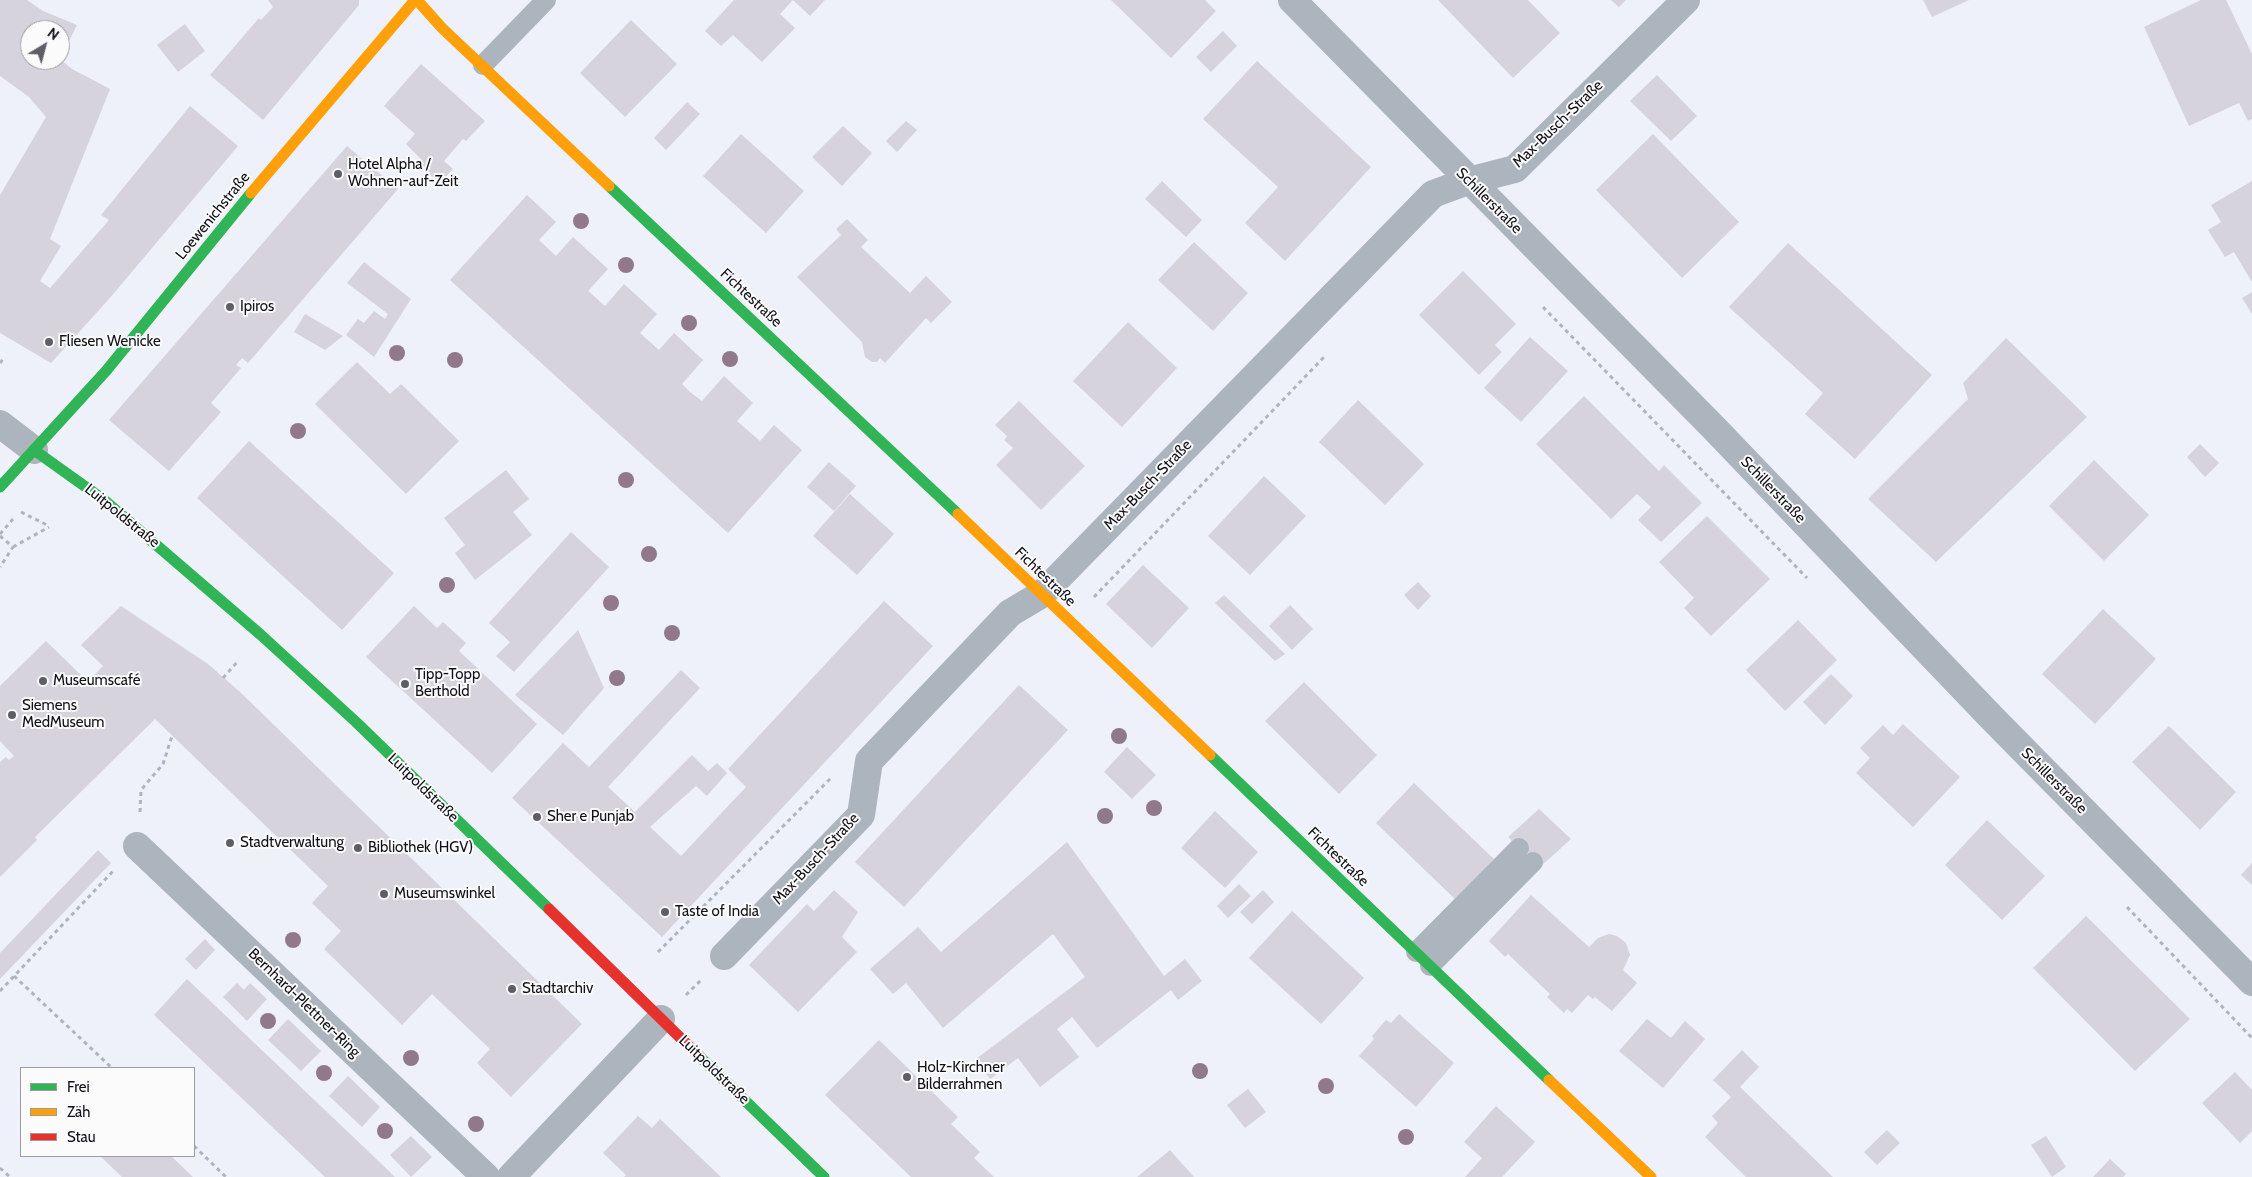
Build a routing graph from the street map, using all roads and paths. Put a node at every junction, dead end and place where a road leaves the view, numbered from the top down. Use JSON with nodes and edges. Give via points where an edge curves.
{"nodes":[{"id":1,"x":416,"y":0,"type":"edge"},
{"id":2,"x":546,"y":0,"type":"edge"},
{"id":3,"x":1292,"y":0,"type":"edge"},
{"id":4,"x":1686,"y":0,"type":"edge"},
{"id":5,"x":483,"y":65,"type":"junction"},
{"id":6,"x":1468,"y":180,"type":"junction"},
{"id":7,"x":1540,"y":303,"type":"dead end"},
{"id":8,"x":1327,"y":354,"type":"dead end"},
{"id":9,"x":0,"y":424,"type":"edge"},
{"id":10,"x":0,"y":447,"type":"edge"},
{"id":11,"x":34,"y":450,"type":"junction"},
{"id":12,"x":0,"y":487,"type":"edge"},
{"id":13,"x":0,"y":535,"type":"edge"},
{"id":14,"x":13,"y":547,"type":"junction"},
{"id":15,"x":0,"y":567,"type":"edge"},
{"id":16,"x":1808,"y":578,"type":"dead end"},
{"id":17,"x":1042,"y":594,"type":"junction"},
{"id":18,"x":172,"y":736,"type":"dead end"},
{"id":19,"x":869,"y":761,"type":"junction"},
{"id":20,"x":138,"y":846,"type":"junction"},
{"id":21,"x":1519,"y":848,"type":"dead end"},
{"id":22,"x":1533,"y":862,"type":"dead end"},
{"id":23,"x":2123,"y":903,"type":"dead end"},
{"id":24,"x":658,"y":952,"type":"dead end"},
{"id":25,"x":1416,"y":952,"type":"junction"},
{"id":26,"x":724,"y":956,"type":"joint"},
{"id":27,"x":1430,"y":966,"type":"junction"},
{"id":28,"x":14,"y":976,"type":"junction"},
{"id":29,"x":2252,"y":982,"type":"edge"},
{"id":30,"x":0,"y":990,"type":"edge"},
{"id":31,"x":661,"y":1019,"type":"junction"},
{"id":32,"x":2252,"y":1038,"type":"edge"},
{"id":33,"x":111,"y":1067,"type":"edge"},
{"id":34,"x":195,"y":1147,"type":"edge"},
{"id":35,"x":0,"y":1168,"type":"edge"},
{"id":36,"x":470,"y":1172,"type":"edge"},
{"id":37,"x":10,"y":1177,"type":"edge"},
{"id":38,"x":226,"y":1177,"type":"edge"},
{"id":39,"x":511,"y":1177,"type":"edge"},
{"id":40,"x":824,"y":1177,"type":"edge"},
{"id":41,"x":1651,"y":1177,"type":"edge"}],
"edges":[{"from":1,"to":5,"type":"street","name":"Fichtestraße"},
{"from":1,"to":11,"type":"street","name":"Loewenichstraße","via":[[106,370]]},
{"from":2,"to":5,"type":"lane"},
{"from":3,"to":6,"type":"street","name":"Schillerstraße"},
{"from":4,"to":6,"type":"street","name":"Max-Busch-Straße","via":[[1515,169]]},
{"from":5,"to":17,"type":"street","name":"Fichtestraße"},
{"from":6,"to":17,"type":"street","name":"Max-Busch-Straße","via":[[1433,194]]},
{"from":6,"to":29,"type":"street","name":"Schillerstraße","via":[[1713,427],[1993,719]]},
{"from":7,"to":16,"type":"path"},
{"from":8,"to":17,"type":"path","via":[[1092,599]]},
{"from":9,"to":11,"type":"street","name":"Luitpoldstraße"},
{"from":10,"to":11,"type":"street"},
{"from":11,"to":12,"type":"street","name":"Loewenichstraße"},
{"from":11,"to":31,"type":"street","name":"Luitpoldstraße","via":[[104,500],[261,635],[356,722]]},
{"from":13,"to":14,"type":"path"},
{"from":13,"to":14,"type":"path","via":[[20,511],[49,526]]},
{"from":14,"to":15,"type":"path"},
{"from":17,"to":19,"type":"street","name":"Max-Busch-Straße","via":[[1010,613]]},
{"from":17,"to":25,"type":"street","name":"Fichtestraße"},
{"from":18,"to":20,"type":"path","via":[[163,764],[141,790]]},
{"from":19,"to":24,"type":"path","via":[[830,778]]},
{"from":19,"to":26,"type":"street","name":"Max-Busch-Straße","via":[[860,815]]},
{"from":20,"to":28,"type":"path"},
{"from":20,"to":36,"type":"street","name":"Bernhard-Plettner-Ring"},
{"from":21,"to":25,"type":"lane"},
{"from":22,"to":27,"type":"lane"},
{"from":23,"to":32,"type":"path"},
{"from":25,"to":27,"type":"street","name":"Fichtestraße"},
{"from":26,"to":31,"type":"path"},
{"from":27,"to":41,"type":"street","name":"Fichtestraße"},
{"from":28,"to":30,"type":"path"},
{"from":28,"to":33,"type":"path"},
{"from":31,"to":39,"type":"street"},
{"from":31,"to":40,"type":"street","name":"Luitpoldstraße"},
{"from":34,"to":38,"type":"path"},
{"from":35,"to":37,"type":"path"}]}
